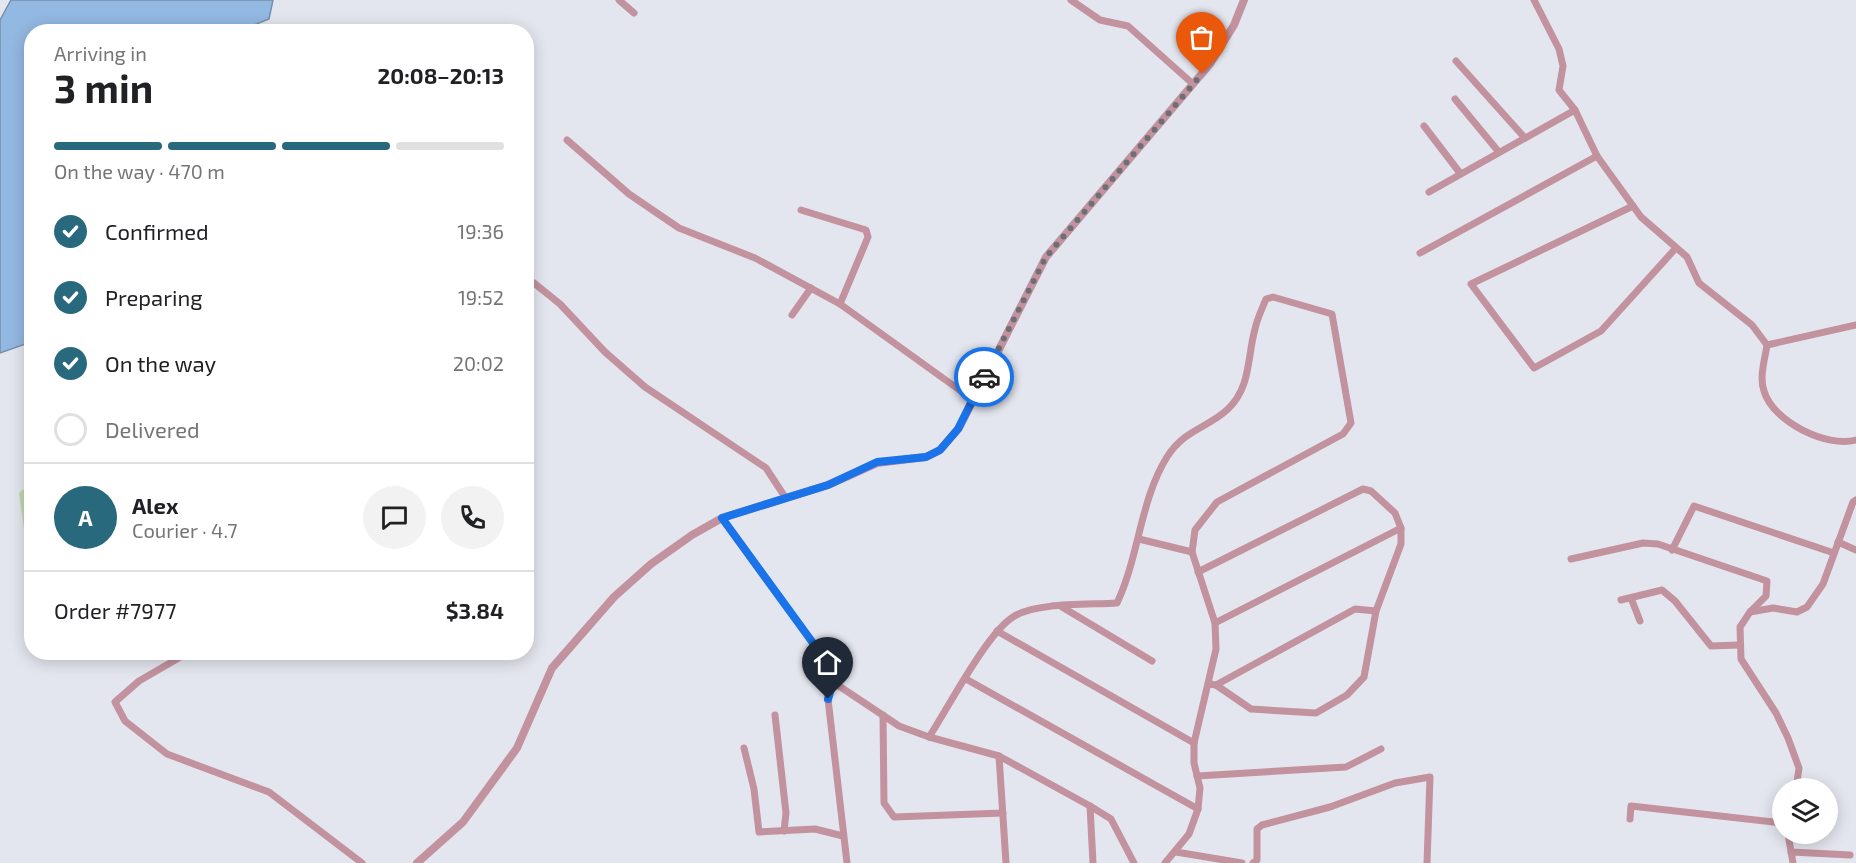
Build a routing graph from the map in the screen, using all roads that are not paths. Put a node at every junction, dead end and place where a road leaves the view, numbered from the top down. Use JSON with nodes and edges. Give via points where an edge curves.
{"nodes":[{"id":1,"x":620,"y":0,"type":"edge"},
{"id":2,"x":1071,"y":0,"type":"edge"},
{"id":3,"x":1244,"y":0,"type":"edge"},
{"id":4,"x":1534,"y":0,"type":"edge"},
{"id":5,"x":634,"y":13,"type":"dead end"},
{"id":6,"x":1456,"y":61,"type":"dead end"},
{"id":7,"x":1193,"y":84,"type":"junction"},
{"id":8,"x":1455,"y":99,"type":"dead end"},
{"id":9,"x":1575,"y":110,"type":"junction"},
{"id":10,"x":1424,"y":126,"type":"dead end"},
{"id":11,"x":1524,"y":137,"type":"junction"},
{"id":12,"x":567,"y":140,"type":"dead end"},
{"id":13,"x":1498,"y":151,"type":"junction"},
{"id":14,"x":1597,"y":156,"type":"junction"},
{"id":15,"x":1460,"y":173,"type":"junction"},
{"id":16,"x":1429,"y":192,"type":"dead end"},
{"id":17,"x":1633,"y":206,"type":"junction"},
{"id":18,"x":801,"y":210,"type":"dead end"},
{"id":19,"x":1676,"y":249,"type":"junction"},
{"id":20,"x":1420,"y":253,"type":"dead end"},
{"id":21,"x":534,"y":283,"type":"edge"},
{"id":22,"x":811,"y":288,"type":"junction"},
{"id":23,"x":840,"y":304,"type":"junction"},
{"id":24,"x":792,"y":315,"type":"dead end"},
{"id":25,"x":1856,"y":325,"type":"edge"},
{"id":26,"x":1767,"y":345,"type":"junction"},
{"id":27,"x":972,"y":399,"type":"junction"},
{"id":28,"x":1856,"y":440,"type":"edge"},
{"id":29,"x":785,"y":497,"type":"junction"},
{"id":30,"x":1856,"y":500,"type":"edge"},
{"id":31,"x":722,"y":518,"type":"junction"},
{"id":32,"x":1401,"y":528,"type":"junction"},
{"id":33,"x":1139,"y":539,"type":"junction"},
{"id":34,"x":1838,"y":542,"type":"junction"},
{"id":35,"x":1672,"y":550,"type":"junction"},
{"id":36,"x":1856,"y":550,"type":"edge"},
{"id":37,"x":1192,"y":552,"type":"junction"},
{"id":38,"x":1834,"y":553,"type":"junction"},
{"id":39,"x":1571,"y":559,"type":"dead end"},
{"id":40,"x":1198,"y":572,"type":"junction"},
{"id":41,"x":1631,"y":598,"type":"junction"},
{"id":42,"x":1621,"y":600,"type":"dead end"},
{"id":43,"x":1062,"y":607,"type":"junction"},
{"id":44,"x":1376,"y":611,"type":"junction"},
{"id":45,"x":1750,"y":612,"type":"junction"},
{"id":46,"x":1640,"y":621,"type":"dead end"},
{"id":47,"x":1215,"y":623,"type":"junction"},
{"id":48,"x":996,"y":631,"type":"junction"},
{"id":49,"x":1739,"y":645,"type":"junction"},
{"id":50,"x":175,"y":660,"type":"edge"},
{"id":51,"x":1152,"y":661,"type":"dead end"},
{"id":52,"x":966,"y":679,"type":"junction"},
{"id":53,"x":833,"y":682,"type":"junction"},
{"id":54,"x":1213,"y":684,"type":"junction"},
{"id":55,"x":775,"y":714,"type":"dead end"},
{"id":56,"x":883,"y":715,"type":"junction"},
{"id":57,"x":929,"y":737,"type":"junction"},
{"id":58,"x":1194,"y":743,"type":"junction"},
{"id":59,"x":744,"y":748,"type":"dead end"},
{"id":60,"x":1381,"y":749,"type":"dead end"},
{"id":61,"x":999,"y":756,"type":"junction"},
{"id":62,"x":1197,"y":776,"type":"junction"},
{"id":63,"x":1798,"y":778,"type":"edge"},
{"id":64,"x":1090,"y":806,"type":"junction"},
{"id":65,"x":1198,"y":809,"type":"junction"},
{"id":66,"x":1003,"y":813,"type":"junction"},
{"id":67,"x":1630,"y":819,"type":"dead end"},
{"id":68,"x":1772,"y":822,"type":"edge"},
{"id":69,"x":784,"y":831,"type":"junction"},
{"id":70,"x":843,"y":836,"type":"junction"},
{"id":71,"x":1790,"y":844,"type":"edge"},
{"id":72,"x":1176,"y":852,"type":"junction"},
{"id":73,"x":1791,"y":852,"type":"junction"},
{"id":74,"x":1850,"y":855,"type":"dead end"},
{"id":75,"x":362,"y":863,"type":"edge"},
{"id":76,"x":417,"y":863,"type":"edge"},
{"id":77,"x":847,"y":863,"type":"edge"},
{"id":78,"x":1006,"y":863,"type":"edge"},
{"id":79,"x":1094,"y":863,"type":"edge"},
{"id":80,"x":1134,"y":863,"type":"edge"},
{"id":81,"x":1165,"y":863,"type":"edge"},
{"id":82,"x":1242,"y":863,"type":"edge"},
{"id":83,"x":1253,"y":863,"type":"edge"},
{"id":84,"x":1427,"y":863,"type":"edge"},
{"id":85,"x":1793,"y":863,"type":"edge"}],
"edges":[{"from":1,"to":5,"type":"street"},
{"from":2,"to":7,"type":"street","via":[[1100,20],[1128,26]]},
{"from":3,"to":7,"type":"street","via":[[1226,40]]},
{"from":4,"to":9,"type":"street","via":[[1563,66],[1559,90]]},
{"from":6,"to":11,"type":"street"},
{"from":7,"to":27,"type":"street","via":[[1046,257]]},
{"from":8,"to":13,"type":"street"},
{"from":9,"to":11,"type":"street"},
{"from":9,"to":14,"type":"street"},
{"from":10,"to":15,"type":"street"},
{"from":11,"to":13,"type":"street"},
{"from":12,"to":22,"type":"street","via":[[629,194],[678,228],[755,258]]},
{"from":13,"to":15,"type":"street"},
{"from":14,"to":17,"type":"street"},
{"from":14,"to":20,"type":"street"},
{"from":15,"to":16,"type":"street"},
{"from":17,"to":19,"type":"street"},
{"from":17,"to":19,"type":"street","via":[[1471,284],[1534,368],[1601,331]]},
{"from":18,"to":23,"type":"street","via":[[866,230],[868,237]]},
{"from":19,"to":26,"type":"street","via":[[1687,256],[1699,283],[1752,325]]},
{"from":21,"to":29,"type":"street","via":[[645,387],[766,468]]},
{"from":22,"to":23,"type":"street"},
{"from":22,"to":24,"type":"street"},
{"from":23,"to":27,"type":"street"},
{"from":25,"to":26,"type":"street"},
{"from":26,"to":28,"type":"street","via":[[1762,381],[1780,416],[1831,440]]},
{"from":27,"to":29,"type":"street","via":[[958,429],[940,450],[926,457],[877,462],[828,485]]},
{"from":29,"to":31,"type":"street"},
{"from":30,"to":34,"type":"street"},
{"from":31,"to":53,"type":"street","via":[[813,643]]},
{"from":31,"to":76,"type":"street","via":[[651,564],[614,597],[552,668],[517,748],[463,822]]},
{"from":32,"to":40,"type":"street","via":[[1395,513],[1371,491],[1363,489]]},
{"from":32,"to":44,"type":"street","via":[[1401,544]]},
{"from":32,"to":47,"type":"street"},
{"from":33,"to":37,"type":"street"},
{"from":33,"to":37,"type":"street","via":[[1167,457],[1193,430],[1227,410],[1244,385],[1255,329],[1266,299],[1273,297],[1332,314],[1351,423],[1343,434],[1217,502],[1195,530]]},
{"from":33,"to":43,"type":"street","via":[[1118,603]]},
{"from":34,"to":36,"type":"street"},
{"from":34,"to":38,"type":"street"},
{"from":35,"to":38,"type":"street","via":[[1694,506]]},
{"from":35,"to":39,"type":"street","via":[[1643,543]]},
{"from":35,"to":45,"type":"street","via":[[1767,581],[1766,596]]},
{"from":37,"to":40,"type":"street"},
{"from":38,"to":45,"type":"street","via":[[1807,608],[1797,612],[1773,608]]},
{"from":40,"to":47,"type":"street"},
{"from":41,"to":42,"type":"street"},
{"from":41,"to":46,"type":"street"},
{"from":41,"to":49,"type":"street","via":[[1662,590],[1676,601],[1711,646]]},
{"from":43,"to":48,"type":"street","via":[[1014,616]]},
{"from":43,"to":51,"type":"street"},
{"from":44,"to":54,"type":"street","via":[[1355,609]]},
{"from":44,"to":54,"type":"street","via":[[1364,677],[1347,695],[1316,713],[1251,709]]},
{"from":45,"to":49,"type":"street","via":[[1740,627]]},
{"from":47,"to":54,"type":"street"},
{"from":48,"to":52,"type":"street"},
{"from":48,"to":58,"type":"street"},
{"from":49,"to":63,"type":"street","via":[[1741,659],[1788,738],[1799,768]]},
{"from":50,"to":75,"type":"street","via":[[139,681],[115,702],[125,721],[167,754],[269,792]]},
{"from":52,"to":57,"type":"street"},
{"from":52,"to":65,"type":"street"},
{"from":53,"to":56,"type":"street"},
{"from":53,"to":70,"type":"street","via":[[828,699]]},
{"from":54,"to":58,"type":"street"},
{"from":55,"to":69,"type":"street","via":[[786,813]]},
{"from":56,"to":57,"type":"street","via":[[899,726]]},
{"from":56,"to":66,"type":"street","via":[[884,803],[894,818]]},
{"from":57,"to":61,"type":"street"},
{"from":58,"to":62,"type":"street"},
{"from":59,"to":69,"type":"street","via":[[759,832]]},
{"from":60,"to":62,"type":"street","via":[[1346,767]]},
{"from":61,"to":64,"type":"street"},
{"from":61,"to":66,"type":"street"},
{"from":62,"to":65,"type":"street"},
{"from":64,"to":79,"type":"street"},
{"from":64,"to":80,"type":"street","via":[[1111,819]]},
{"from":65,"to":72,"type":"street","via":[[1189,834]]},
{"from":66,"to":78,"type":"street"},
{"from":67,"to":68,"type":"street","via":[[1631,806]]},
{"from":69,"to":70,"type":"street","via":[[815,829]]},
{"from":70,"to":77,"type":"street"},
{"from":71,"to":73,"type":"street"},
{"from":72,"to":81,"type":"street"},
{"from":72,"to":82,"type":"street"},
{"from":73,"to":74,"type":"street"},
{"from":73,"to":85,"type":"street"},
{"from":83,"to":84,"type":"street","via":[[1257,860],[1257,829],[1262,825],[1341,804],[1395,783],[1430,777]]}]}
